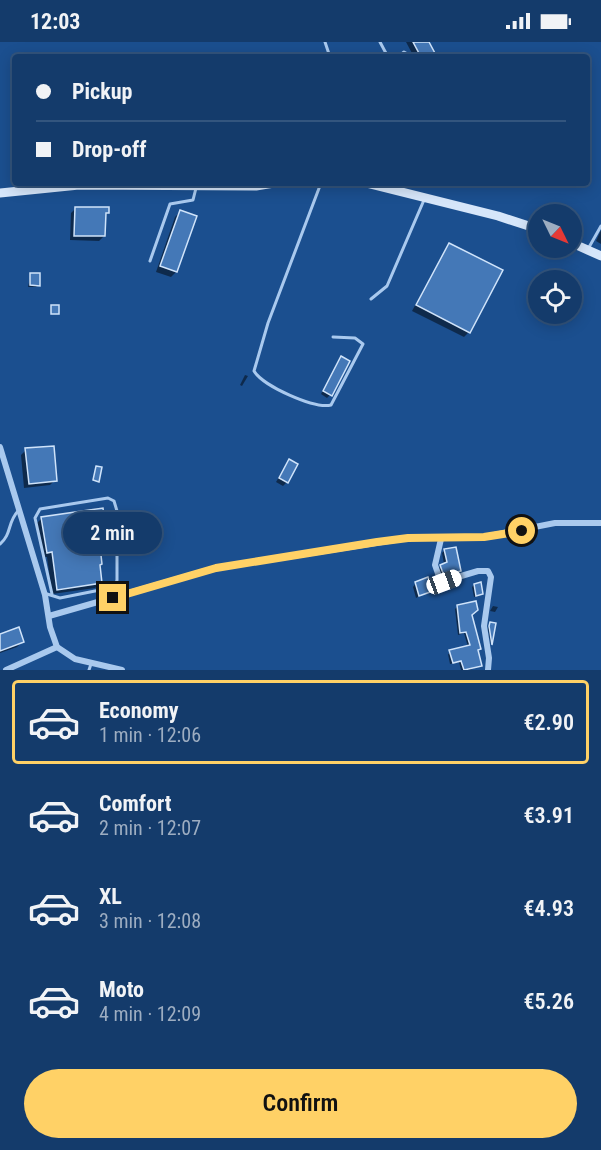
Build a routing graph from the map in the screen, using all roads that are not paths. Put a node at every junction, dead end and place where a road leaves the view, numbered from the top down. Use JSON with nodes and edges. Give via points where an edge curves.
{"nodes":[{"id":1,"x":68,"y":186,"type":"edge"},
{"id":2,"x":196,"y":186,"type":"edge"},
{"id":3,"x":320,"y":186,"type":"edge"},
{"id":4,"x":379,"y":186,"type":"edge"},
{"id":5,"x":0,"y":192,"type":"edge"},
{"id":6,"x":425,"y":198,"type":"junction"},
{"id":7,"x":528,"y":226,"type":"edge"},
{"id":8,"x":601,"y":226,"type":"edge"},
{"id":9,"x":582,"y":248,"type":"edge"},
{"id":10,"x":587,"y":250,"type":"junction"},
{"id":11,"x":601,"y":256,"type":"edge"},
{"id":12,"x":150,"y":261,"type":"dead end"},
{"id":13,"x":371,"y":299,"type":"dead end"},
{"id":14,"x":333,"y":338,"type":"dead end"},
{"id":15,"x":0,"y":447,"type":"edge"},
{"id":16,"x":18,"y":511,"type":"junction"},
{"id":17,"x":601,"y":523,"type":"edge"},
{"id":18,"x":441,"y":539,"type":"junction"},
{"id":19,"x":0,"y":544,"type":"edge"},
{"id":20,"x":48,"y":594,"type":"junction"},
{"id":21,"x":49,"y":616,"type":"junction"},
{"id":22,"x":57,"y":647,"type":"junction"},
{"id":23,"x":90,"y":667,"type":"edge"},
{"id":24,"x":6,"y":670,"type":"edge"},
{"id":25,"x":122,"y":670,"type":"edge"},
{"id":26,"x":488,"y":670,"type":"edge"}],
"edges":[{"from":1,"to":5,"type":"street"},
{"from":2,"to":12,"type":"lane","via":[[193,200],[170,204]]},
{"from":3,"to":14,"type":"lane","via":[[254,371],[262,380],[300,399],[331,405],[363,344],[355,338]]},
{"from":4,"to":6,"type":"street"},
{"from":6,"to":7,"type":"street"},
{"from":6,"to":13,"type":"lane","via":[[387,286]]},
{"from":8,"to":10,"type":"lane"},
{"from":9,"to":10,"type":"street"},
{"from":10,"to":11,"type":"street"},
{"from":15,"to":16,"type":"street"},
{"from":16,"to":19,"type":"lane","via":[[10,520],[9,534]]},
{"from":16,"to":20,"type":"street"},
{"from":17,"to":18,"type":"street","via":[[555,523],[504,535]]},
{"from":18,"to":21,"type":"street","via":[[408,538],[216,568]]},
{"from":18,"to":26,"type":"street","via":[[435,565],[441,582],[478,571],[488,572],[491,577],[484,626]]},
{"from":20,"to":20,"type":"lane","via":[[60,598],[115,587],[114,501],[108,498],[36,512]]},
{"from":20,"to":21,"type":"street"},
{"from":21,"to":22,"type":"street"},
{"from":22,"to":23,"type":"street"},
{"from":22,"to":24,"type":"street"},
{"from":23,"to":25,"type":"street"}]}
